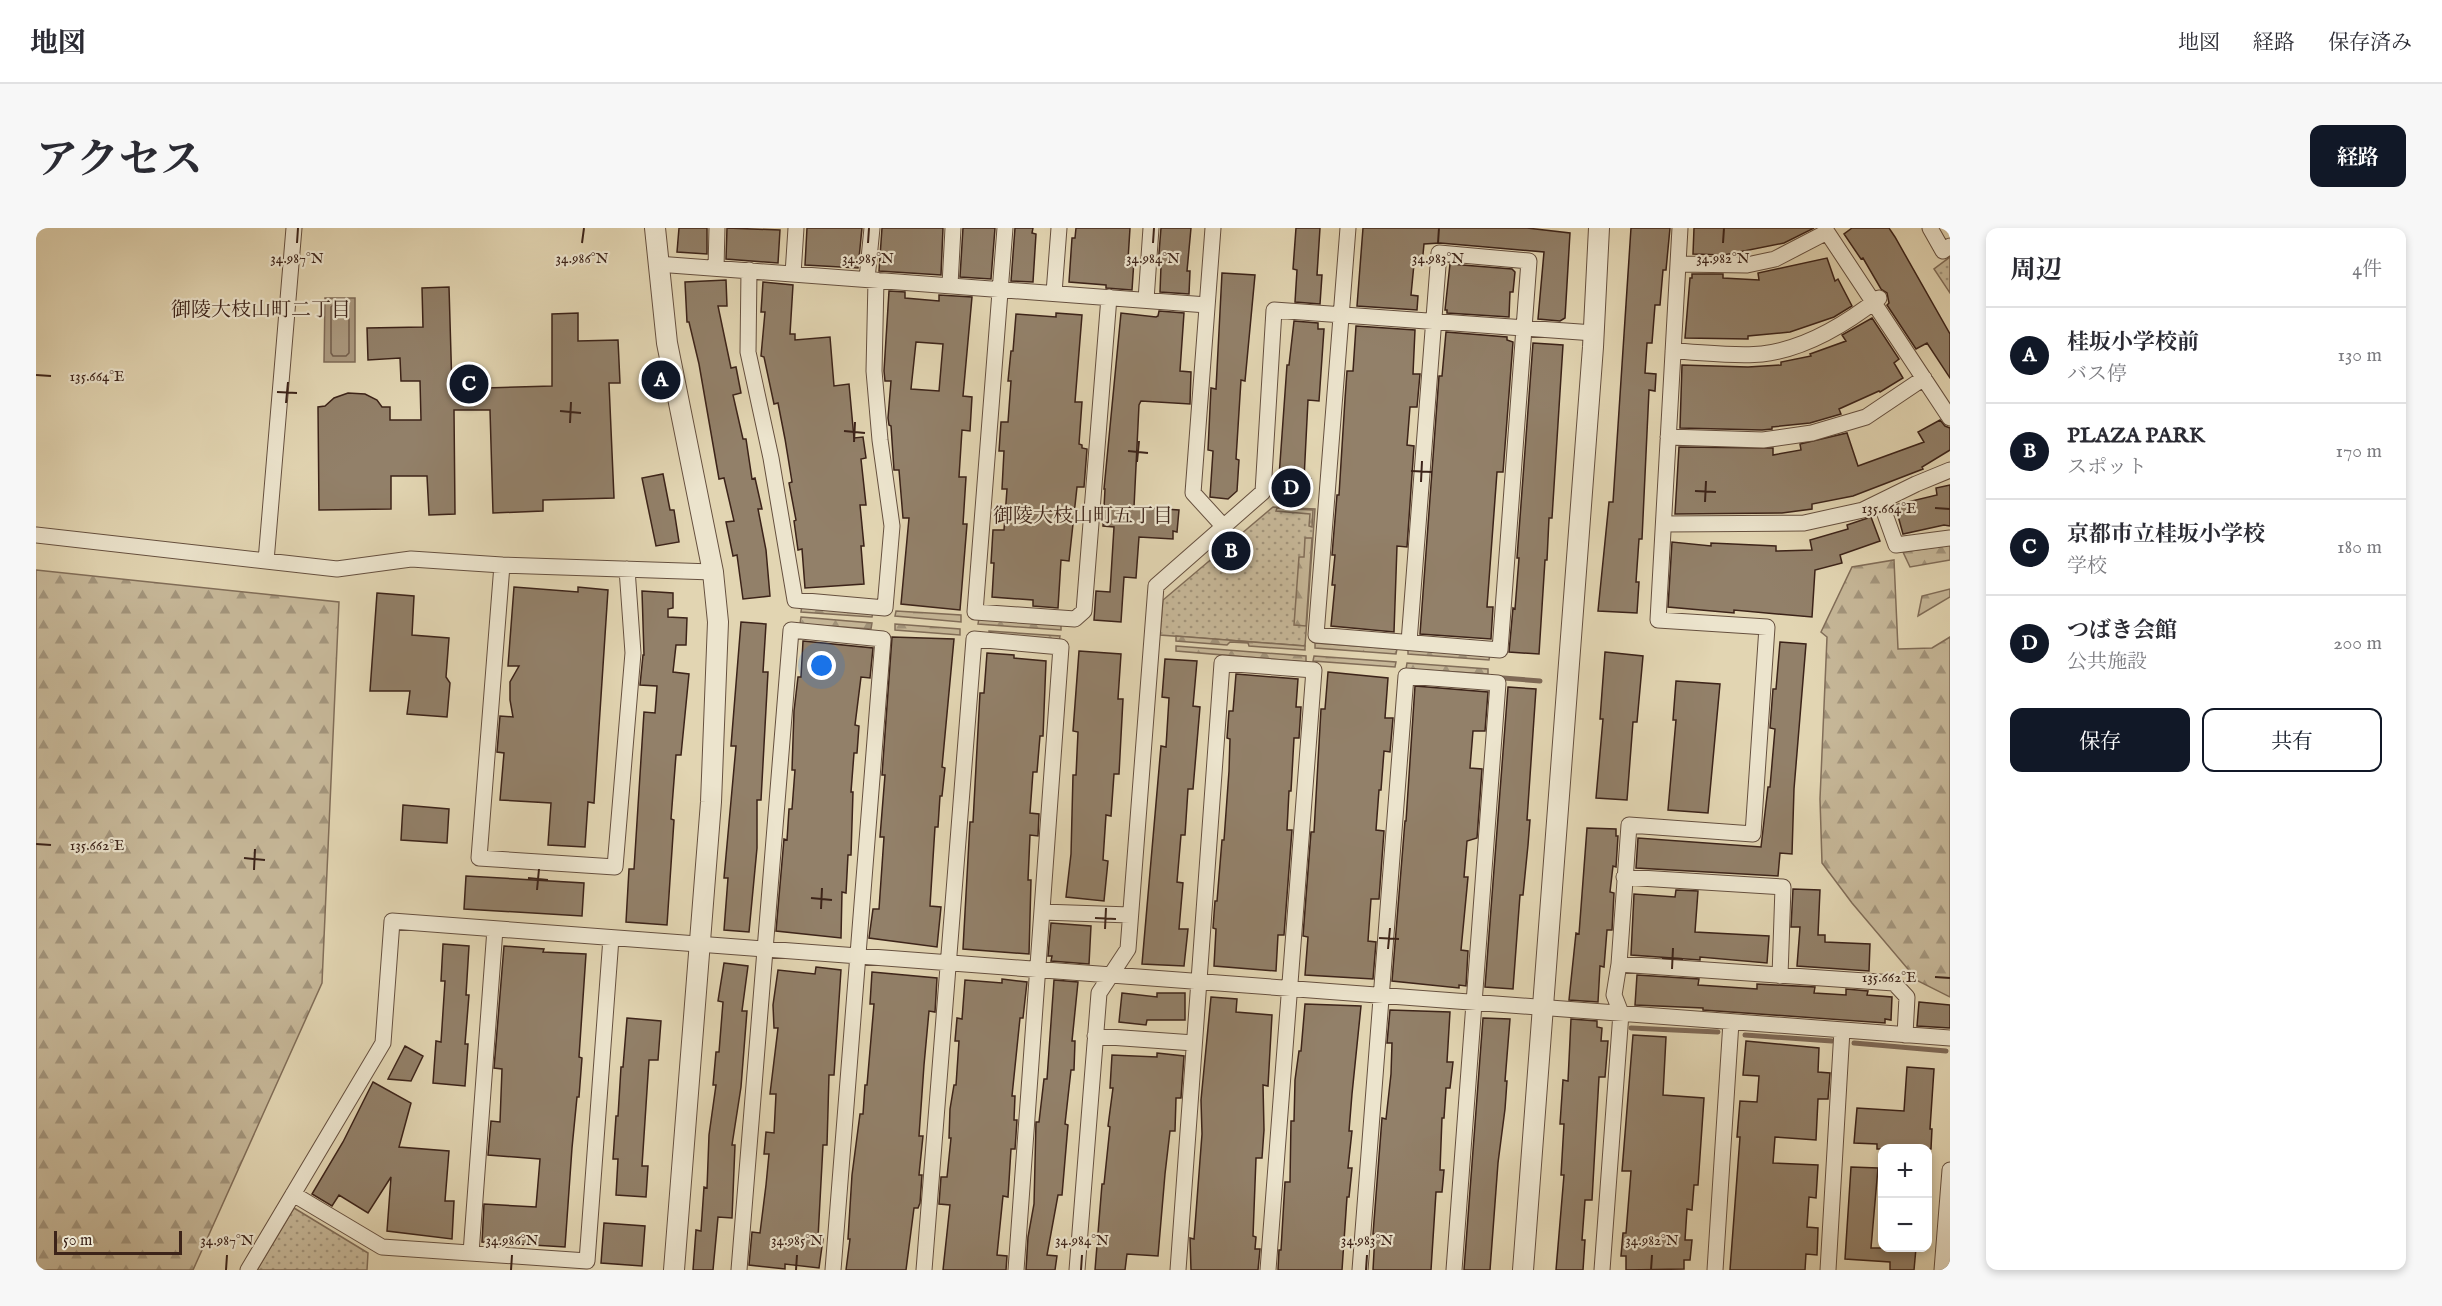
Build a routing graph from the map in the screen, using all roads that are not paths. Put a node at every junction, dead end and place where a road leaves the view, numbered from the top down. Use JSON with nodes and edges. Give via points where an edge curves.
{"nodes":[{"id":1,"x":294,"y":228,"type":"edge"},
{"id":2,"x":655,"y":228,"type":"edge"},
{"id":3,"x":717,"y":228,"type":"edge"},
{"id":4,"x":796,"y":228,"type":"edge"},
{"id":5,"x":872,"y":228,"type":"edge"},
{"id":6,"x":953,"y":228,"type":"edge"},
{"id":7,"x":1005,"y":228,"type":"edge"},
{"id":8,"x":1059,"y":228,"type":"edge"},
{"id":9,"x":1151,"y":228,"type":"edge"},
{"id":10,"x":1213,"y":228,"type":"edge"},
{"id":11,"x":1348,"y":228,"type":"edge"},
{"id":12,"x":1599,"y":228,"type":"edge"},
{"id":13,"x":1680,"y":228,"type":"edge"},
{"id":14,"x":1930,"y":228,"type":"edge"},
{"id":15,"x":1950,"y":246,"type":"edge"},
{"id":16,"x":657,"y":264,"type":"junction"},
{"id":17,"x":1678,"y":264,"type":"junction"},
{"id":18,"x":716,"y":268,"type":"junction"},
{"id":19,"x":749,"y":270,"type":"junction"},
{"id":20,"x":793,"y":274,"type":"junction"},
{"id":21,"x":871,"y":279,"type":"junction"},
{"id":22,"x":950,"y":285,"type":"junction"},
{"id":23,"x":1000,"y":289,"type":"junction"},
{"id":24,"x":1054,"y":293,"type":"junction"},
{"id":25,"x":1109,"y":297,"type":"junction"},
{"id":26,"x":1146,"y":300,"type":"junction"},
{"id":27,"x":1876,"y":300,"type":"junction"},
{"id":28,"x":1207,"y":305,"type":"junction"},
{"id":29,"x":1341,"y":314,"type":"junction"},
{"id":30,"x":1433,"y":321,"type":"junction"},
{"id":31,"x":1524,"y":328,"type":"junction"},
{"id":32,"x":1594,"y":333,"type":"junction"},
{"id":33,"x":1673,"y":351,"type":"junction"},
{"id":34,"x":1924,"y":378,"type":"junction"},
{"id":35,"x":1950,"y":417,"type":"edge"},
{"id":36,"x":1668,"y":437,"type":"junction"},
{"id":37,"x":1950,"y":470,"type":"edge"},
{"id":38,"x":1881,"y":502,"type":"junction"},
{"id":39,"x":1664,"y":524,"type":"junction"},
{"id":40,"x":1224,"y":526,"type":"junction"},
{"id":41,"x":36,"y":536,"type":"edge"},
{"id":42,"x":1950,"y":538,"type":"edge"},
{"id":43,"x":266,"y":561,"type":"junction"},
{"id":44,"x":502,"y":565,"type":"junction"},
{"id":45,"x":627,"y":569,"type":"junction"},
{"id":46,"x":713,"y":573,"type":"junction"},
{"id":47,"x":1408,"y":642,"type":"junction"},
{"id":48,"x":1624,"y":877,"type":"junction"},
{"id":49,"x":1042,"y":912,"type":"junction"},
{"id":50,"x":1130,"y":915,"type":"junction"},
{"id":51,"x":495,"y":929,"type":"junction"},
{"id":52,"x":611,"y":938,"type":"junction"},
{"id":53,"x":700,"y":945,"type":"junction"},
{"id":54,"x":765,"y":949,"type":"junction"},
{"id":55,"x":858,"y":956,"type":"junction"},
{"id":56,"x":948,"y":963,"type":"junction"},
{"id":57,"x":1619,"y":964,"type":"junction"},
{"id":58,"x":1038,"y":970,"type":"junction"},
{"id":59,"x":1110,"y":975,"type":"junction"},
{"id":60,"x":1780,"y":975,"type":"junction"},
{"id":61,"x":1198,"y":982,"type":"junction"},
{"id":62,"x":1289,"y":989,"type":"junction"},
{"id":63,"x":1381,"y":996,"type":"junction"},
{"id":64,"x":1474,"y":1002,"type":"junction"},
{"id":65,"x":1543,"y":1008,"type":"junction"},
{"id":66,"x":1621,"y":1013,"type":"junction"},
{"id":67,"x":1731,"y":1022,"type":"junction"},
{"id":68,"x":1842,"y":1030,"type":"junction"},
{"id":69,"x":1905,"y":1035,"type":"junction"},
{"id":70,"x":1095,"y":1036,"type":"junction"},
{"id":71,"x":1950,"y":1038,"type":"edge"},
{"id":72,"x":1194,"y":1043,"type":"junction"},
{"id":73,"x":1950,"y":1170,"type":"edge"},
{"id":74,"x":293,"y":1194,"type":"junction"},
{"id":75,"x":1947,"y":1250,"type":"edge"},
{"id":76,"x":471,"y":1253,"type":"junction"},
{"id":77,"x":248,"y":1270,"type":"edge"},
{"id":78,"x":674,"y":1270,"type":"edge"},
{"id":79,"x":739,"y":1270,"type":"edge"},
{"id":80,"x":833,"y":1270,"type":"edge"},
{"id":81,"x":924,"y":1270,"type":"edge"},
{"id":82,"x":1016,"y":1270,"type":"edge"},
{"id":83,"x":1077,"y":1270,"type":"edge"},
{"id":84,"x":1178,"y":1270,"type":"edge"},
{"id":85,"x":1268,"y":1270,"type":"edge"},
{"id":86,"x":1360,"y":1270,"type":"edge"},
{"id":87,"x":1454,"y":1270,"type":"edge"},
{"id":88,"x":1523,"y":1270,"type":"edge"},
{"id":89,"x":1602,"y":1270,"type":"edge"},
{"id":90,"x":1715,"y":1270,"type":"edge"},
{"id":91,"x":1828,"y":1270,"type":"edge"},
{"id":92,"x":1942,"y":1270,"type":"edge"}],
"edges":[{"from":1,"to":43,"type":"street"},
{"from":2,"to":16,"type":"street"},
{"from":3,"to":18,"type":"street"},
{"from":4,"to":20,"type":"street"},
{"from":5,"to":21,"type":"street"},
{"from":6,"to":22,"type":"street"},
{"from":7,"to":23,"type":"street"},
{"from":8,"to":24,"type":"street"},
{"from":9,"to":26,"type":"street"},
{"from":10,"to":28,"type":"street"},
{"from":11,"to":29,"type":"street"},
{"from":12,"to":32,"type":"street"},
{"from":13,"to":17,"type":"street"},
{"from":14,"to":15,"type":"street","via":[[1943,250]]},
{"from":16,"to":18,"type":"street"},
{"from":16,"to":46,"type":"street","via":[[667,343]]},
{"from":17,"to":27,"type":"street","via":[[1747,265],[1775,259],[1827,232]]},
{"from":17,"to":33,"type":"street"},
{"from":18,"to":19,"type":"street"},
{"from":19,"to":20,"type":"street"},
{"from":19,"to":21,"type":"street","via":[[748,352],[795,600],[885,608],[892,526],[874,371]]},
{"from":20,"to":21,"type":"street"},
{"from":21,"to":22,"type":"street"},
{"from":22,"to":23,"type":"street"},
{"from":23,"to":24,"type":"street"},
{"from":23,"to":25,"type":"street","via":[[975,612],[1075,619],[1084,611]]},
{"from":24,"to":25,"type":"street"},
{"from":25,"to":26,"type":"street"},
{"from":26,"to":28,"type":"street"},
{"from":27,"to":33,"type":"street","via":[[1845,322],[1799,345],[1762,354]]},
{"from":27,"to":34,"type":"street"},
{"from":28,"to":40,"type":"street","via":[[1193,493]]},
{"from":29,"to":30,"type":"street"},
{"from":29,"to":40,"type":"street","via":[[1275,310],[1263,492]]},
{"from":29,"to":47,"type":"street","via":[[1316,635]]},
{"from":30,"to":31,"type":"street"},
{"from":30,"to":31,"type":"street","via":[[1439,253],[1529,261]]},
{"from":30,"to":47,"type":"street"},
{"from":31,"to":32,"type":"street"},
{"from":31,"to":47,"type":"street","via":[[1500,650]]},
{"from":32,"to":65,"type":"street"},
{"from":33,"to":36,"type":"street"},
{"from":34,"to":35,"type":"street"},
{"from":34,"to":36,"type":"street","via":[[1866,417],[1812,433],[1762,440]]},
{"from":36,"to":39,"type":"street"},
{"from":37,"to":38,"type":"street"},
{"from":38,"to":39,"type":"street","via":[[1804,524]]},
{"from":38,"to":42,"type":"street","via":[[1896,545]]},
{"from":39,"to":48,"type":"street","via":[[1658,620],[1767,627],[1753,834],[1629,825]]},
{"from":40,"to":50,"type":"street","via":[[1156,586]]},
{"from":41,"to":43,"type":"street"},
{"from":43,"to":44,"type":"street","via":[[337,569],[411,559]]},
{"from":44,"to":45,"type":"street"},
{"from":44,"to":45,"type":"street","via":[[479,858],[615,867],[633,653]]},
{"from":45,"to":46,"type":"street"},
{"from":46,"to":53,"type":"street","via":[[718,622],[716,706]]},
{"from":48,"to":57,"type":"street"},
{"from":48,"to":60,"type":"street","via":[[1783,887]]},
{"from":49,"to":50,"type":"street"},
{"from":49,"to":56,"type":"street","via":[[1061,646],[974,639]]},
{"from":49,"to":58,"type":"street"},
{"from":50,"to":59,"type":"street","via":[[1128,949]]},
{"from":51,"to":52,"type":"street"},
{"from":51,"to":74,"type":"street","via":[[392,921],[383,1043]]},
{"from":51,"to":76,"type":"street"},
{"from":52,"to":53,"type":"street"},
{"from":52,"to":76,"type":"street","via":[[587,1261]]},
{"from":53,"to":54,"type":"street"},
{"from":53,"to":78,"type":"street"},
{"from":54,"to":55,"type":"street"},
{"from":54,"to":55,"type":"street","via":[[791,630],[883,639]]},
{"from":54,"to":79,"type":"street"},
{"from":55,"to":56,"type":"street"},
{"from":55,"to":80,"type":"street"},
{"from":56,"to":58,"type":"street"},
{"from":56,"to":81,"type":"street"},
{"from":57,"to":60,"type":"street"},
{"from":57,"to":66,"type":"street","via":[[1614,995]]},
{"from":58,"to":59,"type":"street"},
{"from":58,"to":82,"type":"street"},
{"from":59,"to":61,"type":"street"},
{"from":59,"to":70,"type":"street","via":[[1099,993]]},
{"from":60,"to":69,"type":"street","via":[[1894,982],[1907,997]]},
{"from":61,"to":62,"type":"street"},
{"from":61,"to":62,"type":"street","via":[[1222,663],[1314,670]]},
{"from":61,"to":72,"type":"street"},
{"from":62,"to":63,"type":"street"},
{"from":62,"to":85,"type":"street"},
{"from":63,"to":64,"type":"street"},
{"from":63,"to":64,"type":"street","via":[[1406,676],[1498,683]]},
{"from":63,"to":86,"type":"street"},
{"from":64,"to":65,"type":"street"},
{"from":64,"to":87,"type":"street"},
{"from":65,"to":66,"type":"street"},
{"from":65,"to":88,"type":"street"},
{"from":66,"to":67,"type":"street"},
{"from":66,"to":89,"type":"street"},
{"from":67,"to":68,"type":"street"},
{"from":67,"to":90,"type":"street"},
{"from":68,"to":69,"type":"street"},
{"from":68,"to":91,"type":"street"},
{"from":69,"to":71,"type":"street"},
{"from":70,"to":72,"type":"street"},
{"from":70,"to":83,"type":"street"},
{"from":72,"to":84,"type":"street"},
{"from":73,"to":75,"type":"street"},
{"from":74,"to":76,"type":"street","via":[[382,1247]]},
{"from":74,"to":77,"type":"street"},
{"from":75,"to":92,"type":"street"}]}
